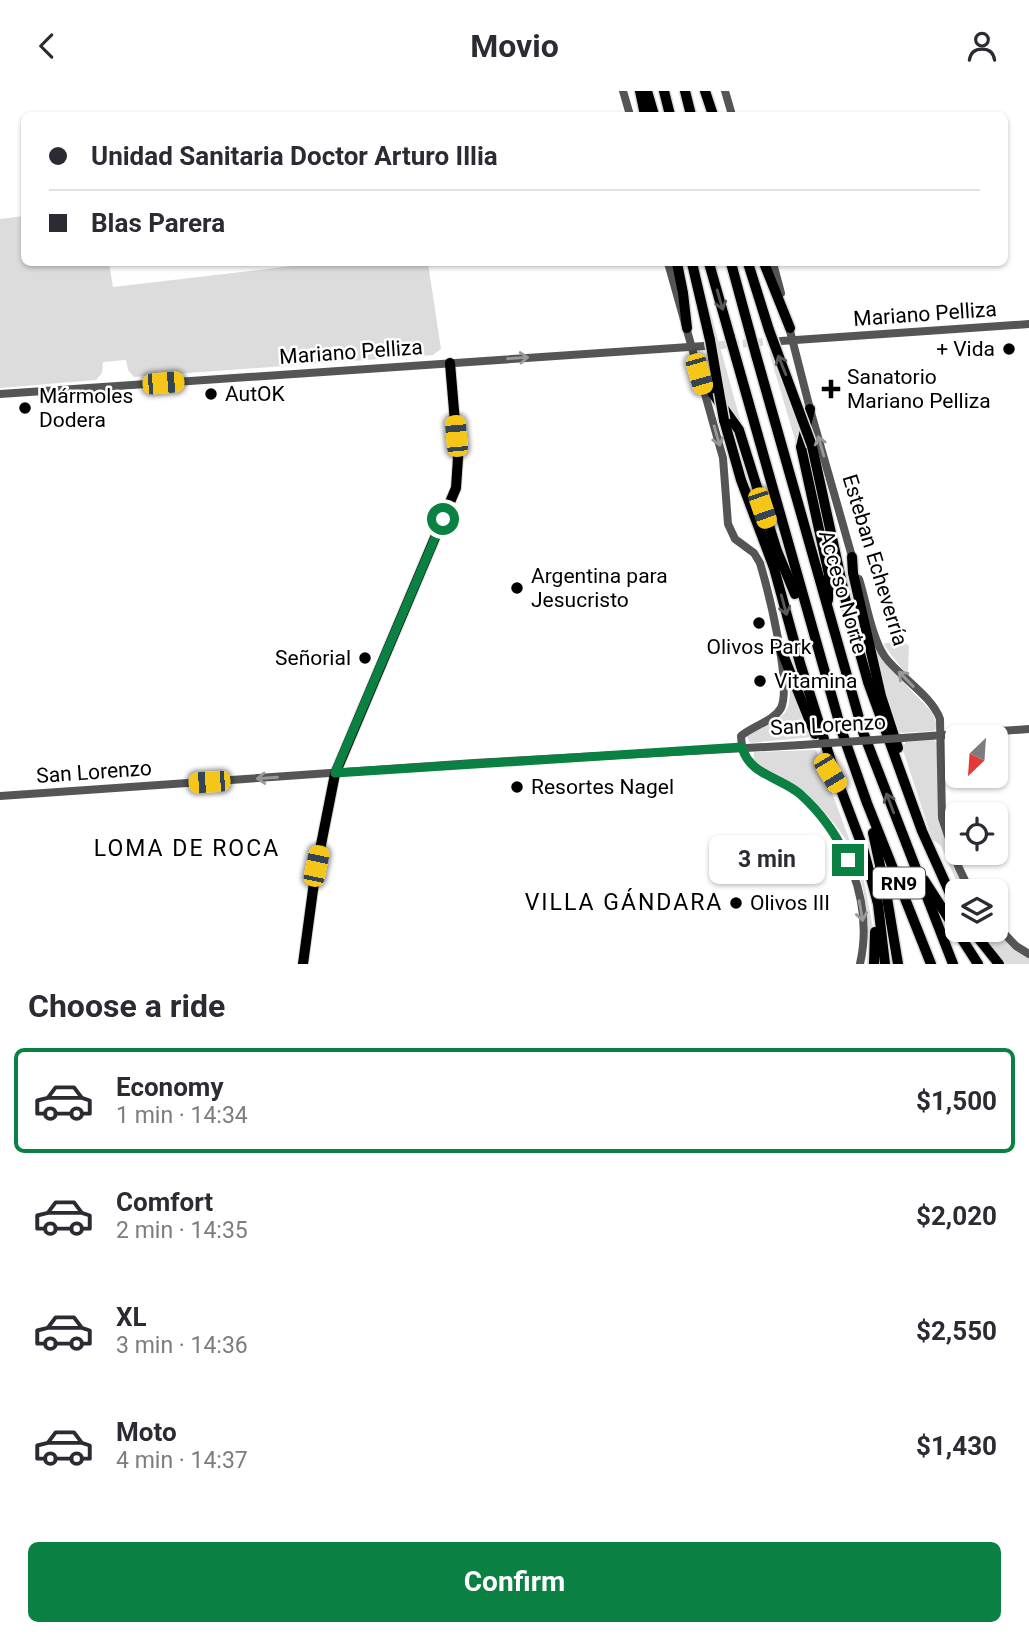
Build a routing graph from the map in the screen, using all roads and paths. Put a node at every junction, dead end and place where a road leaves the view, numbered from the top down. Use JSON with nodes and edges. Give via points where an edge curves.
{"nodes":[{"id":1,"x":623,"y":91,"type":"edge"},
{"id":2,"x":640,"y":91,"type":"edge"},
{"id":3,"x":648,"y":91,"type":"edge"},
{"id":4,"x":664,"y":91,"type":"edge"},
{"id":5,"x":685,"y":91,"type":"edge"},
{"id":6,"x":704,"y":91,"type":"edge"},
{"id":7,"x":725,"y":91,"type":"edge"},
{"id":8,"x":629,"y":112,"type":"edge"},
{"id":9,"x":644,"y":112,"type":"edge"},
{"id":10,"x":653,"y":112,"type":"edge"},
{"id":11,"x":669,"y":112,"type":"edge"},
{"id":12,"x":690,"y":112,"type":"edge"},
{"id":13,"x":709,"y":112,"type":"edge"},
{"id":14,"x":731,"y":112,"type":"edge"},
{"id":15,"x":669,"y":266,"type":"edge"},
{"id":16,"x":678,"y":266,"type":"edge"},
{"id":17,"x":693,"y":266,"type":"edge"},
{"id":18,"x":710,"y":266,"type":"edge"},
{"id":19,"x":731,"y":266,"type":"edge"},
{"id":20,"x":749,"y":266,"type":"edge"},
{"id":21,"x":765,"y":266,"type":"edge"},
{"id":22,"x":774,"y":266,"type":"edge"},
{"id":23,"x":1029,"y":324,"type":"edge"},
{"id":24,"x":687,"y":328,"type":"junction"},
{"id":25,"x":790,"y":328,"type":"junction"},
{"id":26,"x":793,"y":340,"type":"junction"},
{"id":27,"x":781,"y":341,"type":"tunnel mouth"},
{"id":28,"x":707,"y":343,"type":"junction"},
{"id":29,"x":691,"y":347,"type":"junction"},
{"id":30,"x":450,"y":363,"type":"junction"},
{"id":31,"x":699,"y":374,"type":"junction"},
{"id":32,"x":0,"y":394,"type":"edge"},
{"id":33,"x":810,"y":408,"type":"junction"},
{"id":34,"x":852,"y":557,"type":"junction"},
{"id":35,"x":827,"y":610,"type":"junction"},
{"id":36,"x":813,"y":636,"type":"junction"},
{"id":37,"x":780,"y":647,"type":"junction"},
{"id":38,"x":1029,"y":729,"type":"edge"},
{"id":39,"x":942,"y":734,"type":"junction"},
{"id":40,"x":742,"y":747,"type":"junction"},
{"id":41,"x":335,"y":773,"type":"junction"},
{"id":42,"x":842,"y":793,"type":"junction"},
{"id":43,"x":0,"y":796,"type":"edge"},
{"id":44,"x":867,"y":803,"type":"junction"},
{"id":45,"x":922,"y":831,"type":"junction"},
{"id":46,"x":914,"y":866,"type":"junction"},
{"id":47,"x":964,"y":879,"type":"edge"},
{"id":48,"x":872,"y":884,"type":"junction"},
{"id":49,"x":945,"y":885,"type":"edge"},
{"id":50,"x":1008,"y":938,"type":"edge"},
{"id":51,"x":977,"y":942,"type":"edge"},
{"id":52,"x":981,"y":942,"type":"edge"},
{"id":53,"x":1029,"y":954,"type":"edge"},
{"id":54,"x":303,"y":964,"type":"edge"},
{"id":55,"x":860,"y":964,"type":"edge"},
{"id":56,"x":874,"y":964,"type":"edge"},
{"id":57,"x":886,"y":964,"type":"edge"},
{"id":58,"x":898,"y":964,"type":"edge"},
{"id":59,"x":931,"y":964,"type":"edge"},
{"id":60,"x":953,"y":964,"type":"edge"},
{"id":61,"x":978,"y":964,"type":"edge"},
{"id":62,"x":989,"y":964,"type":"edge"},
{"id":63,"x":999,"y":964,"type":"edge"}],
"edges":[{"from":1,"to":8,"type":"street"},
{"from":2,"to":9,"type":"highway"},
{"from":3,"to":10,"type":"highway"},
{"from":4,"to":11,"type":"highway"},
{"from":5,"to":12,"type":"highway"},
{"from":6,"to":13,"type":"highway"},
{"from":7,"to":14,"type":"street"},
{"from":15,"to":24,"type":"street"},
{"from":16,"to":24,"type":"highway"},
{"from":17,"to":28,"type":"highway"},
{"from":18,"to":36,"type":"highway","name":"Acceso Norte","number":"RN9","one_way":true,"bridge":true},
{"from":19,"to":35,"type":"highway","name":"Acceso Norte","number":"RN9","bridge":true},
{"from":45,"to":20,"type":"highway","one_way":true,"bridge":true,"via":[[856,645],[812,446]]},
{"from":21,"to":25,"type":"highway"},
{"from":22,"to":25,"type":"street","name":"Esteban Echeverría"},
{"from":23,"to":26,"type":"street","name":"Mariano Pelliza"},
{"from":24,"to":29,"type":"street"},
{"from":25,"to":26,"type":"street","name":"Esteban Echeverría"},
{"from":26,"to":27,"type":"street","name":"Mariano Pelliza"},
{"from":26,"to":33,"type":"street","name":"Esteban Echeverría"},
{"from":28,"to":29,"type":"street","name":"Mariano Pelliza"},
{"from":28,"to":42,"type":"highway","one_way":true,"bridge":true,"via":[[723,420],[774,568]]},
{"from":30,"to":29,"type":"street","name":"Mariano Pelliza","one_way":true},
{"from":29,"to":31,"type":"street"},
{"from":30,"to":32,"type":"street","name":"Mariano Pelliza"},
{"from":30,"to":41,"type":"main road","via":[[456,488]]},
{"from":31,"to":36,"type":"highway","via":[[739,430],[777,551]]},
{"from":31,"to":37,"type":"street","one_way":true,"via":[[723,458],[728,524],[735,539],[760,563]]},
{"from":34,"to":33,"type":"street","name":"Esteban Echeverría","one_way":true},
{"from":33,"to":35,"type":"highway","via":[[801,447],[829,575]]},
{"from":39,"to":34,"type":"street","name":"Esteban Echeverría","one_way":true,"via":[[939,713],[880,649]]},
{"from":34,"to":45,"type":"highway","via":[[881,696]]},
{"from":46,"to":35,"type":"highway","name":"Acceso Norte","number":"RN9","one_way":true,"via":[[863,731]]},
{"from":36,"to":44,"type":"highway","name":"Acceso Norte","number":"RN9"},
{"from":37,"to":40,"type":"street","via":[[781,707],[741,736]]},
{"from":37,"to":42,"type":"highway"},
{"from":38,"to":39,"type":"street","name":"San Lorenzo"},
{"from":39,"to":40,"type":"street","name":"San Lorenzo","bridge":true},
{"from":39,"to":47,"type":"street","name":"Esteban Echeverría","via":[[942,818]]},
{"from":40,"to":41,"type":"street","name":"San Lorenzo"},
{"from":40,"to":55,"type":"street","one_way":true,"via":[[752,766],[800,794],[840,841],[862,912]]},
{"from":41,"to":43,"type":"street","name":"San Lorenzo","one_way":true},
{"from":41,"to":54,"type":"main road"},
{"from":42,"to":48,"type":"highway"},
{"from":44,"to":58,"type":"highway"},
{"from":44,"to":59,"type":"highway","name":"Acceso Norte","number":"RN9"},
{"from":45,"to":49,"type":"highway"},
{"from":46,"to":60,"type":"highway","name":"Acceso Norte","number":"RN9"},
{"from":46,"to":61,"type":"highway"},
{"from":48,"to":56,"type":"highway"},
{"from":48,"to":57,"type":"highway"},
{"from":50,"to":53,"type":"street"},
{"from":51,"to":62,"type":"highway"},
{"from":52,"to":63,"type":"highway"}]}
